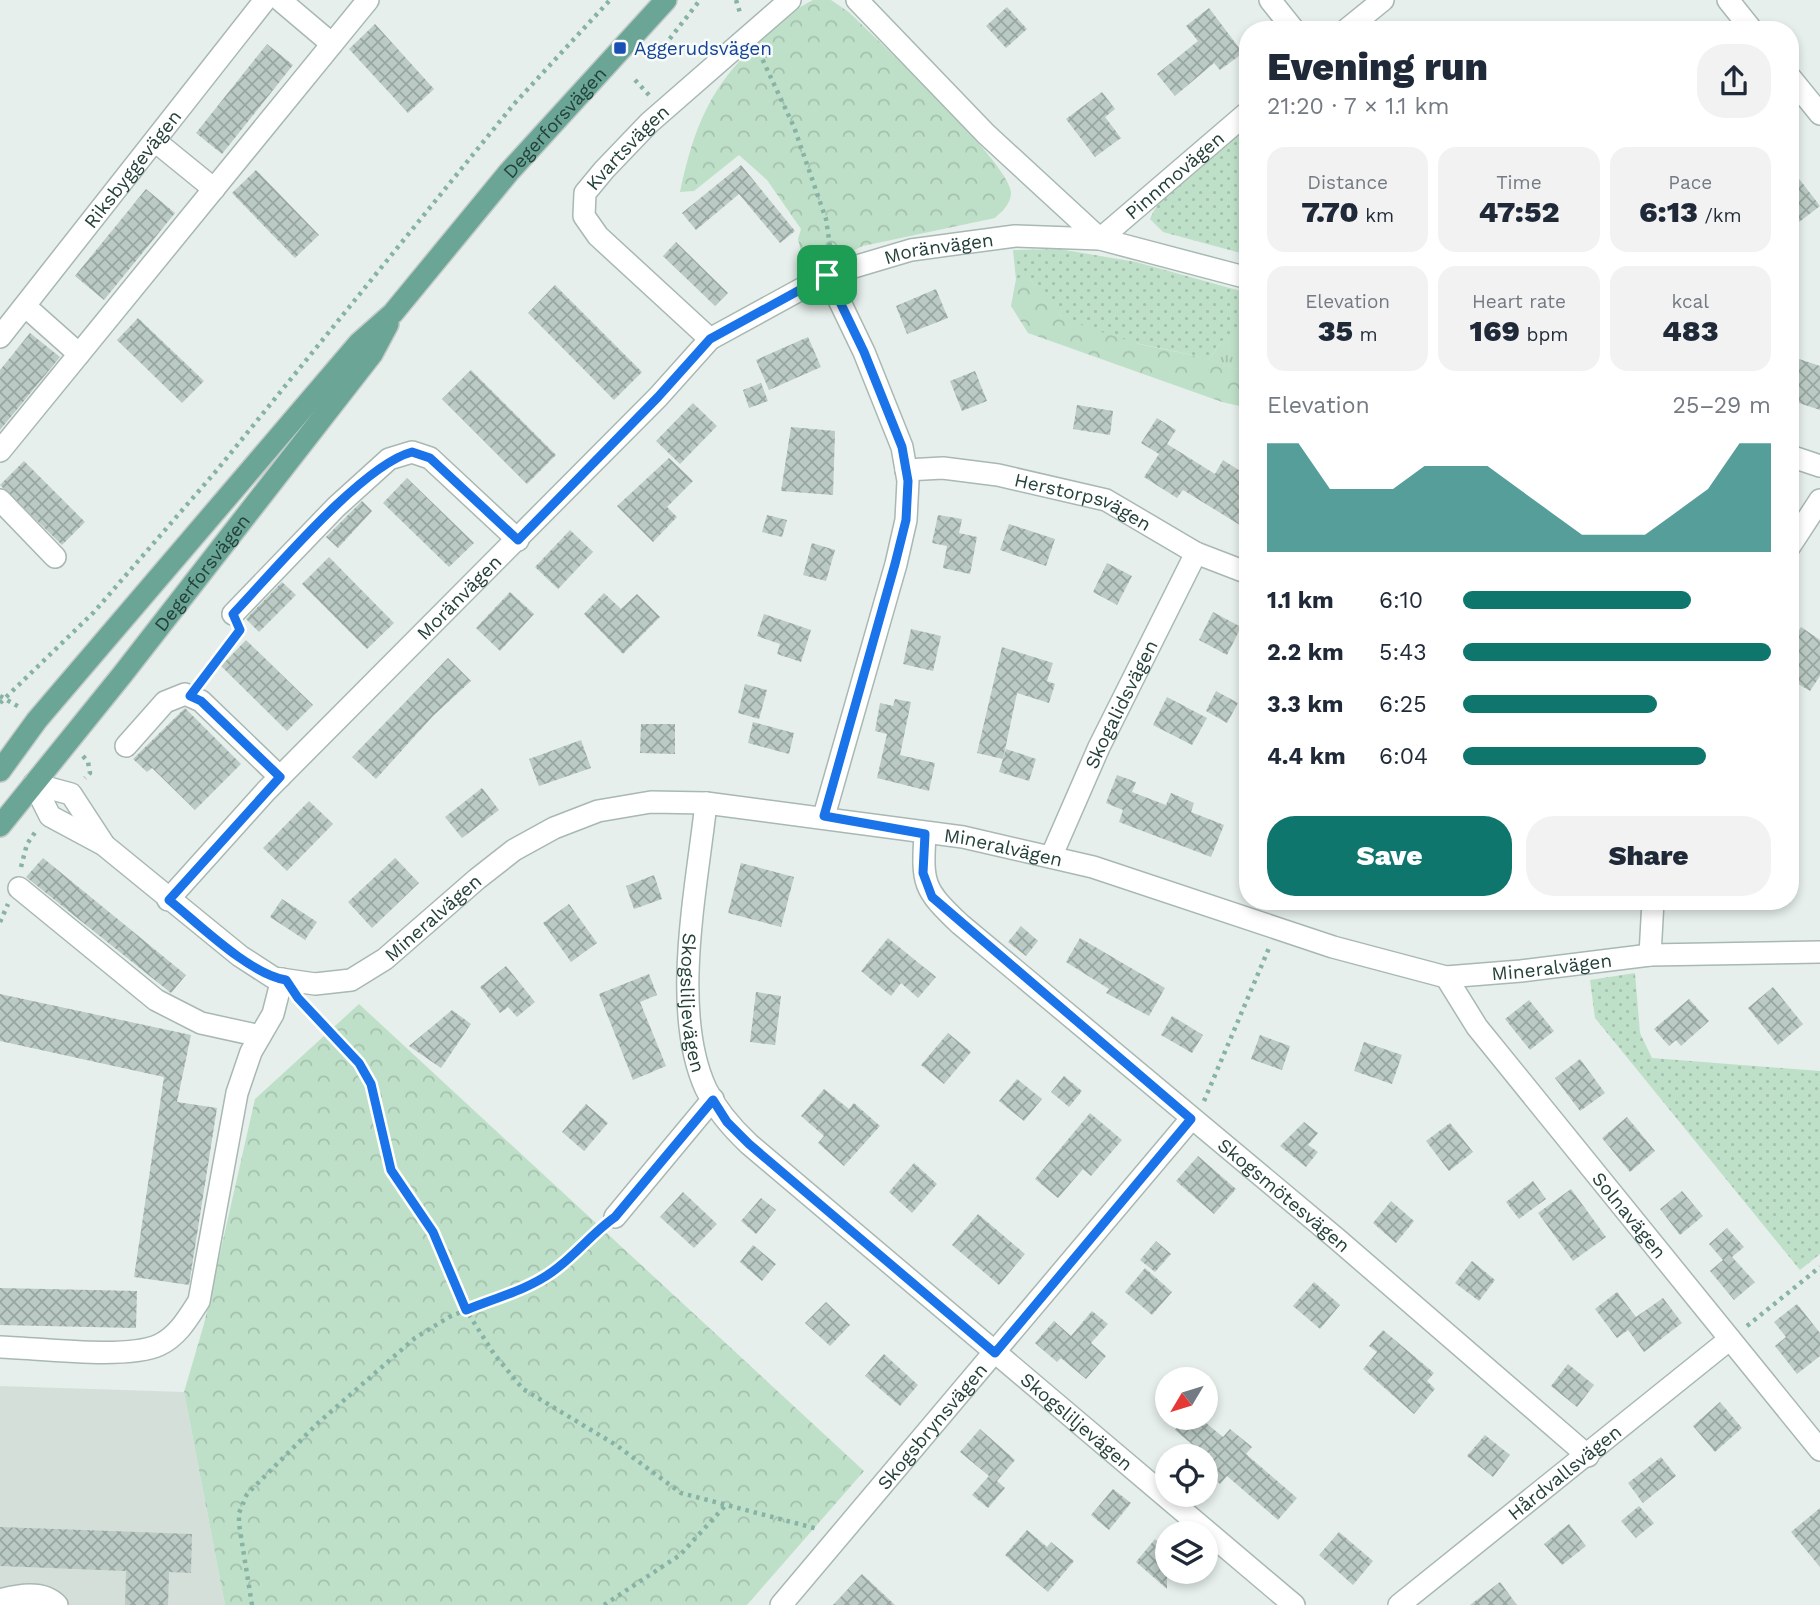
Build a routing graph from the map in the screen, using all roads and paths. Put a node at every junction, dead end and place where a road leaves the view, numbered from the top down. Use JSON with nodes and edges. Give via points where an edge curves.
{"nodes":[{"id":1,"x":368,"y":0,"type":"edge"},
{"id":2,"x":610,"y":0,"type":"edge"},
{"id":3,"x":666,"y":0,"type":"edge"},
{"id":4,"x":700,"y":0,"type":"edge"},
{"id":5,"x":790,"y":0,"type":"edge"},
{"id":6,"x":857,"y":0,"type":"edge"},
{"id":7,"x":1270,"y":0,"type":"edge"},
{"id":8,"x":1383,"y":0,"type":"edge"},
{"id":9,"x":1728,"y":0,"type":"edge"},
{"id":10,"x":266,"y":1,"type":"edge"},
{"id":11,"x":1287,"y":21,"type":"edge"},
{"id":12,"x":1357,"y":21,"type":"edge"},
{"id":13,"x":1745,"y":21,"type":"edge"},
{"id":14,"x":749,"y":33,"type":"junction"},
{"id":15,"x":332,"y":44,"type":"junction"},
{"id":16,"x":654,"y":59,"type":"dead end"},
{"id":17,"x":1799,"y":88,"type":"edge"},
{"id":18,"x":1820,"y":114,"type":"edge"},
{"id":19,"x":1239,"y":121,"type":"edge"},
{"id":20,"x":155,"y":141,"type":"junction"},
{"id":21,"x":214,"y":189,"type":"junction"},
{"id":22,"x":1100,"y":239,"type":"junction"},
{"id":23,"x":827,"y":275,"type":"junction"},
{"id":24,"x":1239,"y":276,"type":"edge"},
{"id":25,"x":25,"y":306,"type":"junction"},
{"id":26,"x":393,"y":313,"type":"junction"},
{"id":27,"x":0,"y":337,"type":"edge"},
{"id":28,"x":710,"y":339,"type":"junction"},
{"id":29,"x":79,"y":354,"type":"junction"},
{"id":30,"x":0,"y":451,"type":"edge"},
{"id":31,"x":1799,"y":459,"type":"edge"},
{"id":32,"x":1820,"y":466,"type":"edge"},
{"id":33,"x":906,"y":470,"type":"junction"},
{"id":34,"x":0,"y":500,"type":"edge"},
{"id":35,"x":1820,"y":500,"type":"edge"},
{"id":36,"x":1799,"y":532,"type":"edge"},
{"id":37,"x":518,"y":540,"type":"junction"},
{"id":38,"x":1196,"y":553,"type":"junction"},
{"id":39,"x":55,"y":557,"type":"dead end"},
{"id":40,"x":1239,"y":570,"type":"edge"},
{"id":41,"x":233,"y":614,"type":"joint"},
{"id":42,"x":190,"y":696,"type":"junction"},
{"id":43,"x":1,"y":699,"type":"edge"},
{"id":44,"x":24,"y":709,"type":"dead end"},
{"id":45,"x":126,"y":746,"type":"dead end"},
{"id":46,"x":82,"y":754,"type":"dead end"},
{"id":47,"x":1,"y":763,"type":"edge"},
{"id":48,"x":90,"y":773,"type":"dead end"},
{"id":49,"x":280,"y":777,"type":"junction"},
{"id":50,"x":34,"y":784,"type":"junction"},
{"id":51,"x":706,"y":803,"type":"junction"},
{"id":52,"x":824,"y":816,"type":"junction"},
{"id":53,"x":0,"y":826,"type":"edge"},
{"id":54,"x":925,"y":834,"type":"junction"},
{"id":55,"x":30,"y":838,"type":"dead end"},
{"id":56,"x":27,"y":844,"type":"dead end"},
{"id":57,"x":1051,"y":856,"type":"junction"},
{"id":58,"x":19,"y":888,"type":"dead end"},
{"id":59,"x":169,"y":900,"type":"junction"},
{"id":60,"x":1652,"y":910,"type":"edge"},
{"id":61,"x":1277,"y":927,"type":"junction"},
{"id":62,"x":1820,"y":952,"type":"edge"},
{"id":63,"x":1650,"y":955,"type":"junction"},
{"id":64,"x":1446,"y":977,"type":"junction"},
{"id":65,"x":284,"y":979,"type":"junction"},
{"id":66,"x":260,"y":1037,"type":"junction"},
{"id":67,"x":713,"y":1100,"type":"junction"},
{"id":68,"x":1191,"y":1119,"type":"junction"},
{"id":69,"x":615,"y":1217,"type":"joint"},
{"id":70,"x":1820,"y":1267,"type":"edge"},
{"id":71,"x":466,"y":1310,"type":"junction"},
{"id":72,"x":1730,"y":1339,"type":"junction"},
{"id":73,"x":0,"y":1347,"type":"edge"},
{"id":74,"x":995,"y":1353,"type":"junction"},
{"id":75,"x":1820,"y":1450,"type":"edge"},
{"id":76,"x":1588,"y":1456,"type":"junction"},
{"id":77,"x":725,"y":1506,"type":"junction"},
{"id":78,"x":839,"y":1535,"type":"junction"},
{"id":79,"x":0,"y":1600,"type":"edge"},
{"id":80,"x":57,"y":1605,"type":"edge"},
{"id":81,"x":252,"y":1605,"type":"edge"},
{"id":82,"x":604,"y":1605,"type":"edge"},
{"id":83,"x":781,"y":1605,"type":"edge"},
{"id":84,"x":1294,"y":1605,"type":"edge"},
{"id":85,"x":1399,"y":1605,"type":"edge"}],
"edges":[{"from":1,"to":15,"type":"street"},
{"from":2,"to":43,"type":"path","via":[[514,104],[217,470],[94,612]]},
{"from":3,"to":26,"type":"main road","name":"Degerforsvägen","via":[[509,172]]},
{"from":4,"to":16,"type":"path"},
{"from":5,"to":14,"type":"street","name":"Kvartsvägen"},
{"from":6,"to":22,"type":"street","via":[[986,134]]},
{"from":7,"to":11,"type":"street"},
{"from":8,"to":12,"type":"street"},
{"from":9,"to":13,"type":"street"},
{"from":10,"to":15,"type":"street"},
{"from":10,"to":20,"type":"street","name":"Riksbyggevägen"},
{"from":14,"to":23,"type":"path","via":[[794,127],[826,219],[832,251]]},
{"from":14,"to":28,"type":"street","name":"Kvartsvägen","via":[[649,123],[585,193],[584,216],[598,236]]},
{"from":15,"to":21,"type":"street"},
{"from":17,"to":18,"type":"street"},
{"from":19,"to":22,"type":"street","name":"Pinnmovägen"},
{"from":20,"to":21,"type":"street"},
{"from":20,"to":25,"type":"street","name":"Riksbyggevägen"},
{"from":21,"to":29,"type":"street"},
{"from":22,"to":23,"type":"street","name":"Moränvägen","via":[[1015,236],[967,241],[911,250]]},
{"from":22,"to":24,"type":"street","name":"Moränvägen"},
{"from":23,"to":28,"type":"street","name":"Moränvägen"},
{"from":23,"to":33,"type":"street","via":[[864,352],[902,447]]},
{"from":25,"to":27,"type":"street","name":"Riksbyggevägen"},
{"from":25,"to":29,"type":"street"},
{"from":26,"to":47,"type":"main road","name":"Degerforsvägen","via":[[350,354]]},
{"from":26,"to":50,"type":"main road","name":"Degerforsvägen","via":[[364,365]]},
{"from":28,"to":37,"type":"street","name":"Moränvägen"},
{"from":29,"to":30,"type":"street"},
{"from":31,"to":32,"type":"street"},
{"from":33,"to":38,"type":"street","name":"Herstorpsvägen","via":[[943,468],[1073,490],[1106,500]]},
{"from":33,"to":52,"type":"street","via":[[906,520]]},
{"from":34,"to":39,"type":"street"},
{"from":35,"to":36,"type":"street"},
{"from":37,"to":41,"type":"street","via":[[430,458],[412,452],[389,459],[336,506]]},
{"from":37,"to":49,"type":"street","name":"Moränvägen"},
{"from":38,"to":40,"type":"street","name":"Herstorpsvägen"},
{"from":38,"to":57,"type":"street","name":"Skogalidsvägen","via":[[1099,747]]},
{"from":41,"to":42,"type":"path","via":[[240,630]]},
{"from":42,"to":45,"type":"street","via":[[165,702]]},
{"from":42,"to":49,"type":"street","via":[[201,701]]},
{"from":43,"to":44,"type":"path"},
{"from":46,"to":48,"type":"path"},
{"from":47,"to":50,"type":"main road"},
{"from":49,"to":59,"type":"street","name":"Moränvägen"},
{"from":50,"to":53,"type":"main road","name":"Degerforsvägen"},
{"from":50,"to":59,"type":"street","name":"Mineralvägen","via":[[71,794],[104,845]]},
{"from":51,"to":52,"type":"street","name":"Mineralvägen"},
{"from":51,"to":65,"type":"street","name":"Mineralvägen","via":[[638,804],[598,811],[554,828],[514,850],[386,958],[351,980],[315,984]]},
{"from":51,"to":67,"type":"street","name":"Skogsliljevägen","via":[[692,935],[689,1022],[696,1059]]},
{"from":52,"to":54,"type":"street","name":"Mineralvägen"},
{"from":54,"to":57,"type":"street","name":"Mineralvägen","via":[[963,837]]},
{"from":54,"to":68,"type":"street","name":"Skogsmötesvägen","via":[[923,873],[932,897]]},
{"from":55,"to":56,"type":"path"},
{"from":57,"to":61,"type":"street","name":"Mineralvägen"},
{"from":58,"to":66,"type":"street","via":[[156,1000],[201,1023]]},
{"from":59,"to":65,"type":"street","name":"Mineralvägen","via":[[240,956],[274,978]]},
{"from":60,"to":63,"type":"street"},
{"from":61,"to":64,"type":"street","name":"Mineralvägen","via":[[1389,964]]},
{"from":61,"to":68,"type":"path","via":[[1212,1088]]},
{"from":62,"to":63,"type":"street","name":"Mineralvägen"},
{"from":63,"to":64,"type":"street","name":"Mineralvägen"},
{"from":64,"to":72,"type":"street","name":"Solnavägen","via":[[1477,1027]]},
{"from":65,"to":66,"type":"street"},
{"from":65,"to":71,"type":"path","via":[[359,1063],[371,1084],[391,1170],[433,1232]]},
{"from":66,"to":73,"type":"street","via":[[237,1093],[199,1301],[184,1326],[158,1346],[125,1352]]},
{"from":67,"to":69,"type":"street"},
{"from":67,"to":74,"type":"street","name":"Skogsliljevägen","via":[[749,1144]]},
{"from":68,"to":74,"type":"street","name":"Skogsbrynsvägen"},
{"from":68,"to":76,"type":"street","name":"Skogsmötesvägen"},
{"from":69,"to":71,"type":"path","via":[[550,1273]]},
{"from":70,"to":72,"type":"path"},
{"from":71,"to":77,"type":"path","via":[[511,1376],[532,1397],[617,1445],[668,1486]]},
{"from":71,"to":81,"type":"path","via":[[415,1338],[318,1423],[247,1494],[239,1524]]},
{"from":72,"to":75,"type":"street","name":"Solnavägen"},
{"from":72,"to":76,"type":"street","name":"Hårdvallsvägen"},
{"from":74,"to":78,"type":"street","name":"Skogsbrynsvägen"},
{"from":74,"to":84,"type":"street","name":"Skogsliljevägen"},
{"from":76,"to":85,"type":"street","name":"Hårdvallsvägen"},
{"from":77,"to":78,"type":"path"},
{"from":77,"to":82,"type":"path","via":[[680,1555]]},
{"from":78,"to":83,"type":"street","name":"Skogsbrynsvägen"},
{"from":79,"to":80,"type":"street","via":[[24,1594]]}]}
